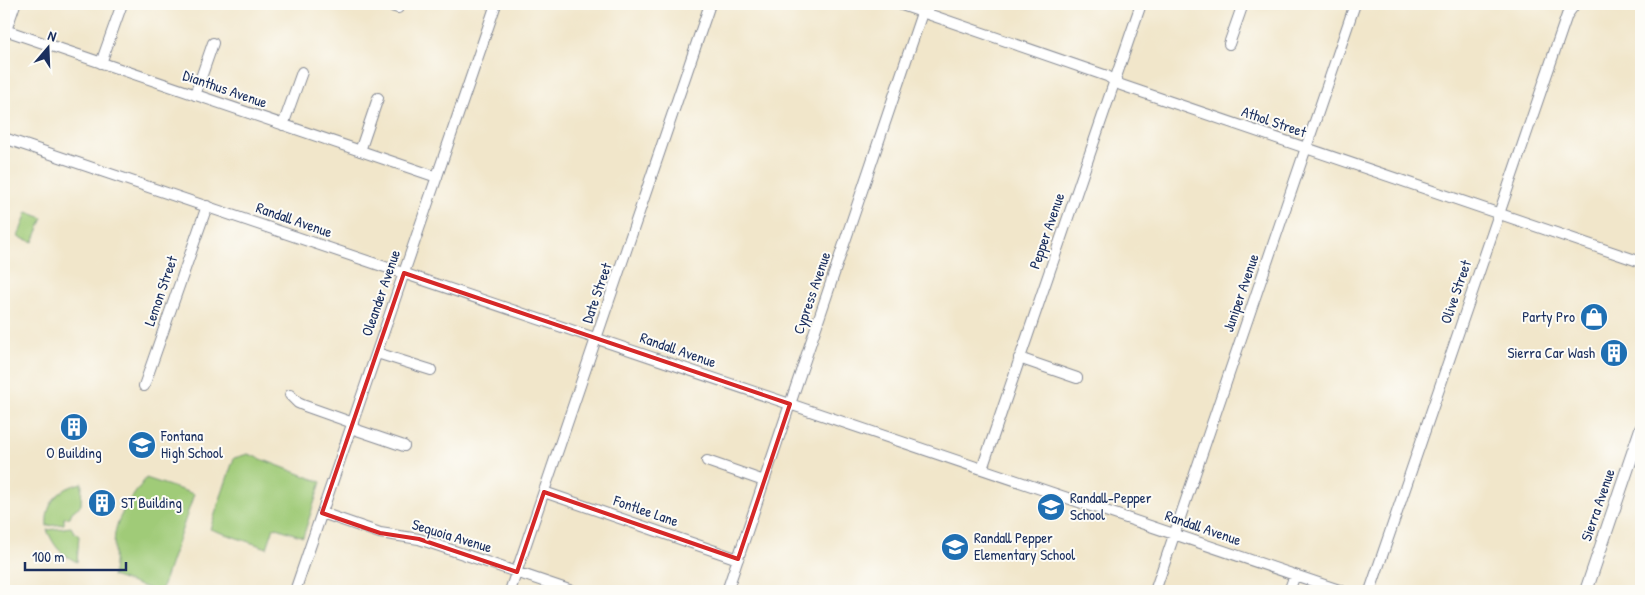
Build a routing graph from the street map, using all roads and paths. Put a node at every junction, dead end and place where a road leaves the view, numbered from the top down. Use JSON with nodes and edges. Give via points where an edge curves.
{"nodes":[{"id":1,"x":14,"y":4,"type":"edge"},
{"id":2,"x":122,"y":4,"type":"edge"},
{"id":3,"x":385,"y":4,"type":"edge"},
{"id":4,"x":496,"y":4,"type":"edge"},
{"id":5,"x":710,"y":4,"type":"edge"},
{"id":6,"x":899,"y":4,"type":"edge"},
{"id":7,"x":1141,"y":4,"type":"edge"},
{"id":8,"x":1243,"y":4,"type":"edge"},
{"id":9,"x":1355,"y":4,"type":"edge"},
{"id":10,"x":1575,"y":4,"type":"edge"},
{"id":11,"x":398,"y":8,"type":"dead end"},
{"id":12,"x":924,"y":8,"type":"edge"},
{"id":13,"x":4,"y":32,"type":"edge"},
{"id":14,"x":213,"y":43,"type":"dead end"},
{"id":15,"x":1229,"y":44,"type":"dead end"},
{"id":16,"x":101,"y":63,"type":"junction"},
{"id":17,"x":302,"y":72,"type":"dead end"},
{"id":18,"x":1114,"y":80,"type":"junction"},
{"id":19,"x":195,"y":95,"type":"junction"},
{"id":20,"x":378,"y":98,"type":"dead end"},
{"id":21,"x":283,"y":125,"type":"junction"},
{"id":22,"x":4,"y":138,"type":"edge"},
{"id":23,"x":1306,"y":148,"type":"junction"},
{"id":24,"x":360,"y":151,"type":"junction"},
{"id":25,"x":437,"y":176,"type":"junction"},
{"id":26,"x":207,"y":206,"type":"junction"},
{"id":27,"x":1499,"y":214,"type":"junction"},
{"id":28,"x":1641,"y":262,"type":"edge"},
{"id":29,"x":404,"y":273,"type":"junction"},
{"id":30,"x":597,"y":338,"type":"junction"},
{"id":31,"x":377,"y":353,"type":"junction"},
{"id":32,"x":1018,"y":358,"type":"junction"},
{"id":33,"x":431,"y":370,"type":"dead end"},
{"id":34,"x":1077,"y":378,"type":"dead end"},
{"id":35,"x":144,"y":386,"type":"dead end"},
{"id":36,"x":290,"y":395,"type":"dead end"},
{"id":37,"x":790,"y":404,"type":"junction"},
{"id":38,"x":352,"y":426,"type":"junction"},
{"id":39,"x":1641,"y":430,"type":"edge"},
{"id":40,"x":404,"y":446,"type":"dead end"},
{"id":41,"x":707,"y":461,"type":"dead end"},
{"id":42,"x":982,"y":469,"type":"junction"},
{"id":43,"x":764,"y":481,"type":"junction"},
{"id":44,"x":544,"y":492,"type":"junction"},
{"id":45,"x":322,"y":513,"type":"junction"},
{"id":46,"x":1174,"y":534,"type":"junction"},
{"id":47,"x":738,"y":558,"type":"junction"},
{"id":48,"x":517,"y":572,"type":"junction"},
{"id":49,"x":1295,"y":575,"type":"junction"},
{"id":50,"x":296,"y":591,"type":"edge"},
{"id":51,"x":510,"y":591,"type":"edge"},
{"id":52,"x":572,"y":591,"type":"edge"},
{"id":53,"x":727,"y":591,"type":"edge"},
{"id":54,"x":1155,"y":591,"type":"edge"},
{"id":55,"x":1289,"y":591,"type":"edge"},
{"id":56,"x":1342,"y":591,"type":"edge"},
{"id":57,"x":1370,"y":591,"type":"edge"},
{"id":58,"x":1586,"y":591,"type":"edge"}],
"edges":[{"from":1,"to":13,"type":"main road"},
{"from":2,"to":16,"type":"street"},
{"from":3,"to":11,"type":"street"},
{"from":4,"to":25,"type":"street","name":"Oleander Avenue"},
{"from":5,"to":30,"type":"street","name":"Date Street"},
{"from":6,"to":12,"type":"street","name":"Athol Street"},
{"from":7,"to":18,"type":"street","name":"Pepper Avenue"},
{"from":8,"to":15,"type":"street"},
{"from":9,"to":23,"type":"street","name":"Juniper Avenue"},
{"from":10,"to":27,"type":"street","name":"Olive Street","via":[[1567,15]]},
{"from":12,"to":18,"type":"street","name":"Athol Street"},
{"from":12,"to":37,"type":"street","name":"Cypress Avenue"},
{"from":13,"to":16,"type":"street","name":"Dianthus Avenue"},
{"from":14,"to":19,"type":"street"},
{"from":16,"to":19,"type":"street","name":"Dianthus Avenue"},
{"from":17,"to":21,"type":"street"},
{"from":18,"to":23,"type":"street","name":"Athol Street"},
{"from":18,"to":32,"type":"street","name":"Pepper Avenue"},
{"from":19,"to":21,"type":"street","name":"Dianthus Avenue"},
{"from":20,"to":24,"type":"street"},
{"from":21,"to":24,"type":"street","name":"Dianthus Avenue"},
{"from":22,"to":26,"type":"street","name":"Randall Avenue"},
{"from":23,"to":27,"type":"street","name":"Athol Street"},
{"from":23,"to":46,"type":"street","name":"Juniper Avenue"},
{"from":24,"to":25,"type":"street","name":"Dianthus Avenue"},
{"from":25,"to":29,"type":"street","name":"Oleander Avenue"},
{"from":26,"to":29,"type":"street","name":"Randall Avenue"},
{"from":26,"to":35,"type":"street","name":"Lemon Street"},
{"from":27,"to":28,"type":"street","name":"Athol Street"},
{"from":27,"to":57,"type":"street","name":"Olive Street"},
{"from":29,"to":30,"type":"street","name":"Randall Avenue"},
{"from":29,"to":31,"type":"street","name":"Oleander Avenue"},
{"from":30,"to":37,"type":"street","name":"Randall Avenue"},
{"from":30,"to":44,"type":"street","name":"Date Street"},
{"from":31,"to":33,"type":"street"},
{"from":31,"to":38,"type":"street","name":"Oleander Avenue"},
{"from":32,"to":34,"type":"street"},
{"from":32,"to":42,"type":"street","name":"Pepper Avenue"},
{"from":36,"to":38,"type":"street","via":[[298,403]]},
{"from":37,"to":42,"type":"street","name":"Randall Avenue"},
{"from":37,"to":43,"type":"street","name":"Cypress Avenue"},
{"from":38,"to":40,"type":"street"},
{"from":38,"to":45,"type":"street","name":"Oleander Avenue"},
{"from":39,"to":58,"type":"main road","name":"Sierra Avenue"},
{"from":41,"to":43,"type":"street"},
{"from":42,"to":46,"type":"street","name":"Randall Avenue"},
{"from":43,"to":47,"type":"street","name":"Cypress Avenue"},
{"from":44,"to":47,"type":"street","name":"Fontlee Lane"},
{"from":44,"to":48,"type":"street","name":"Date Street"},
{"from":45,"to":48,"type":"street","name":"Sequoia Avenue","via":[[380,533],[419,539]]},
{"from":45,"to":50,"type":"street","name":"Oleander Avenue"},
{"from":46,"to":49,"type":"street","name":"Randall Avenue"},
{"from":46,"to":54,"type":"street","name":"Juniper Avenue"},
{"from":47,"to":53,"type":"street","name":"Cypress Avenue"},
{"from":48,"to":51,"type":"street","name":"Date Street"},
{"from":48,"to":52,"type":"street","name":"Sequoia Avenue"},
{"from":49,"to":55,"type":"street"},
{"from":49,"to":56,"type":"street","name":"Randall Avenue"}]}
